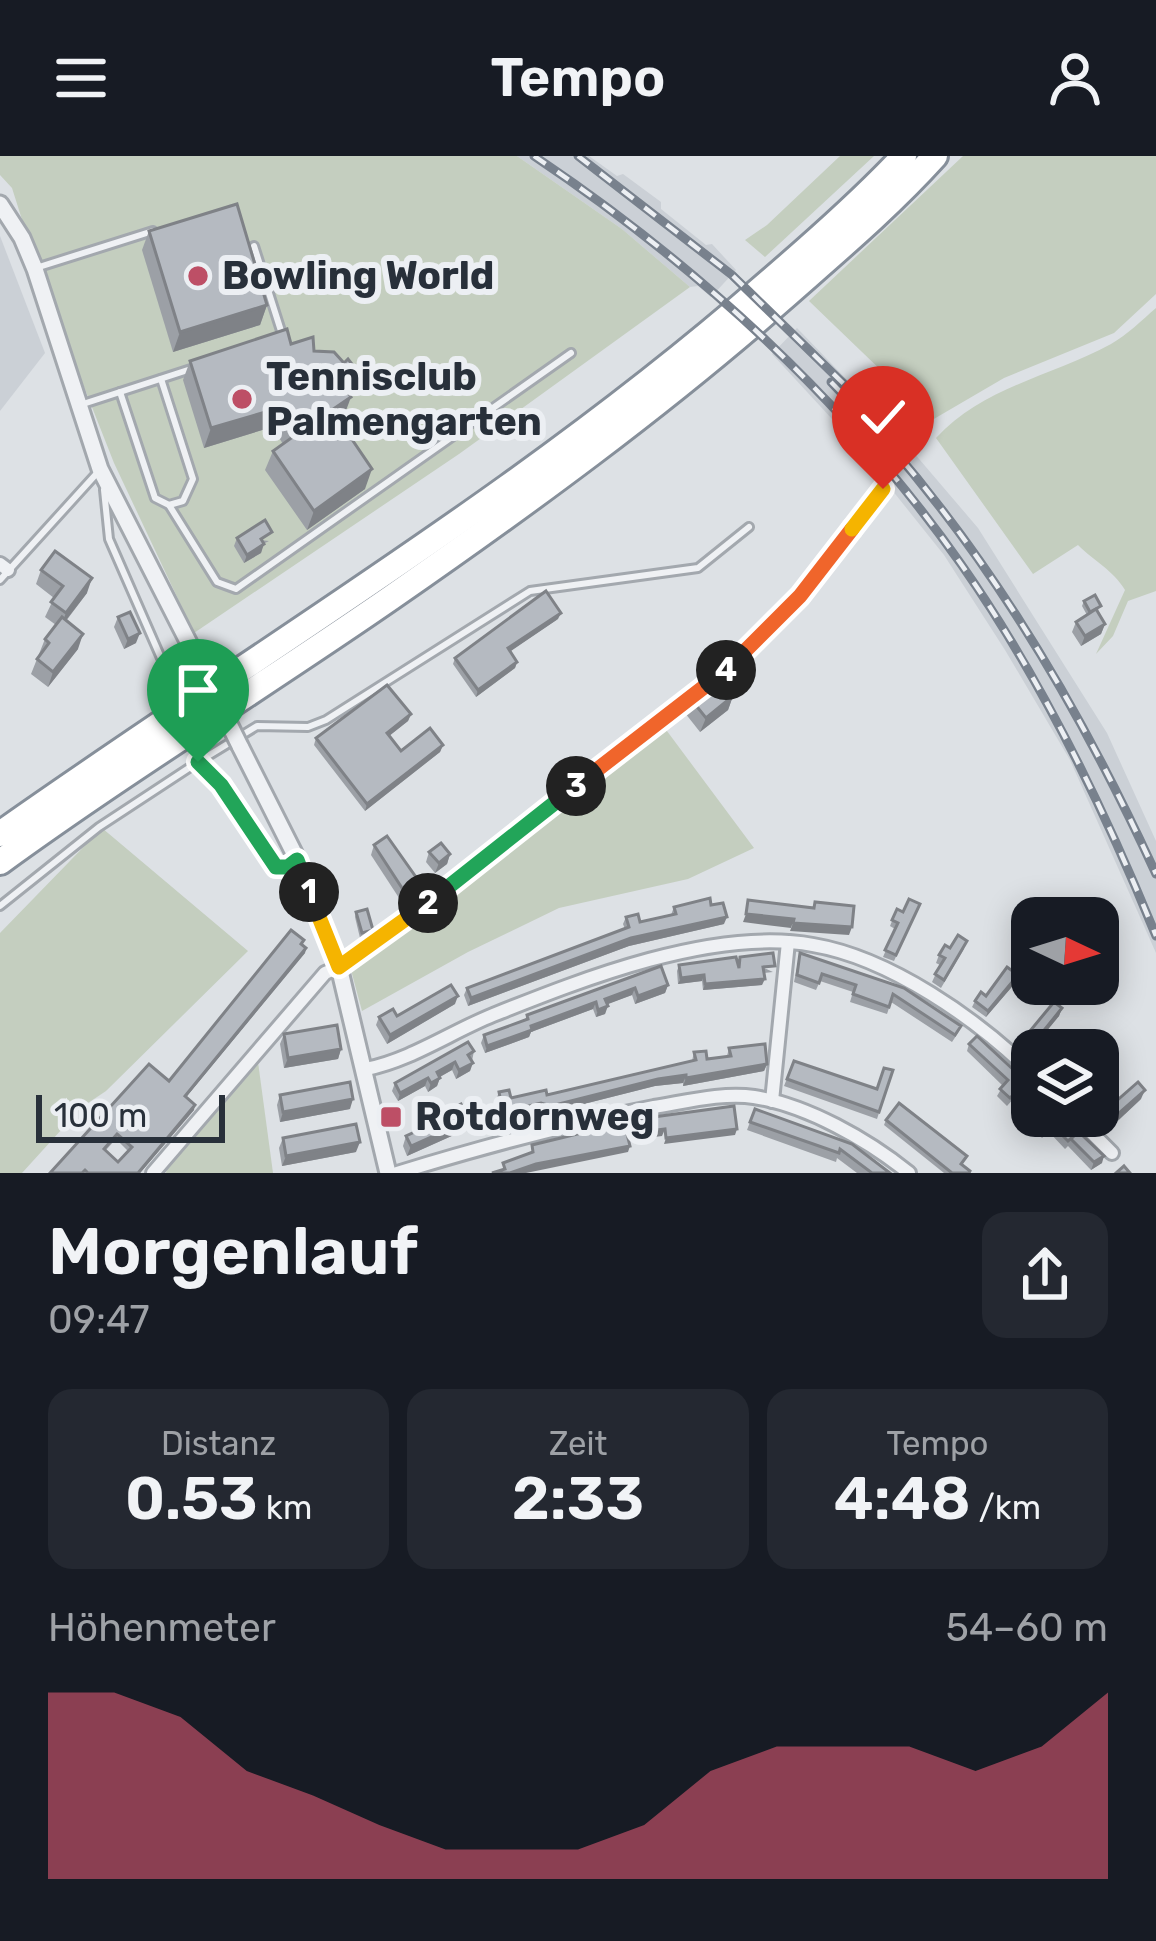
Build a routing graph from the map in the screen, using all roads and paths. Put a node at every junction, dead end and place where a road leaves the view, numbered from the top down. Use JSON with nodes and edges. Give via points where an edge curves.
{"nodes":[{"id":1,"x":904,"y":156,"type":"edge"},
{"id":2,"x":934,"y":156,"type":"edge"},
{"id":3,"x":0,"y":204,"type":"edge"},
{"id":4,"x":166,"y":227,"type":"edge"},
{"id":5,"x":254,"y":246,"type":"edge"},
{"id":6,"x":35,"y":268,"type":"junction"},
{"id":7,"x":284,"y":339,"type":"edge"},
{"id":8,"x":571,"y":353,"type":"dead end"},
{"id":9,"x":202,"y":366,"type":"edge"},
{"id":10,"x":161,"y":379,"type":"junction"},
{"id":11,"x":120,"y":392,"type":"junction"},
{"id":12,"x":79,"y":405,"type":"junction"},
{"id":13,"x":100,"y":469,"type":"junction"},
{"id":14,"x":883,"y":489,"type":"dead end"},
{"id":15,"x":170,"y":505,"type":"junction"},
{"id":16,"x":748,"y":527,"type":"dead end"},
{"id":17,"x":3,"y":571,"type":"edge"},
{"id":18,"x":161,"y":658,"type":"dead end"},
{"id":19,"x":198,"y":762,"type":"junction"},
{"id":20,"x":0,"y":834,"type":"edge"},
{"id":21,"x":297,"y":860,"type":"junction"},
{"id":22,"x":0,"y":862,"type":"edge"},
{"id":23,"x":0,"y":906,"type":"edge"},
{"id":24,"x":788,"y":942,"type":"junction"},
{"id":25,"x":339,"y":967,"type":"junction"},
{"id":26,"x":1011,"y":1056,"type":"edge"},
{"id":27,"x":366,"y":1069,"type":"junction"},
{"id":28,"x":772,"y":1101,"type":"junction"},
{"id":29,"x":1096,"y":1137,"type":"edge"},
{"id":30,"x":1112,"y":1153,"type":"dead end"},
{"id":31,"x":153,"y":1173,"type":"edge"},
{"id":32,"x":393,"y":1173,"type":"edge"},
{"id":33,"x":909,"y":1173,"type":"edge"}],
"edges":[{"from":1,"to":20,"type":"highway","via":[[700,342],[589,428]]},
{"from":2,"to":22,"type":"highway","via":[[748,329],[600,448]]},
{"from":3,"to":6,"type":"street"},
{"from":4,"to":6,"type":"lane"},
{"from":5,"to":7,"type":"lane"},
{"from":6,"to":12,"type":"street"},
{"from":8,"to":15,"type":"lane","via":[[236,589],[217,582]]},
{"from":9,"to":10,"type":"lane"},
{"from":10,"to":11,"type":"lane"},
{"from":10,"to":15,"type":"lane","via":[[193,479],[186,499]]},
{"from":11,"to":12,"type":"lane"},
{"from":11,"to":15,"type":"lane","via":[[155,498]]},
{"from":12,"to":13,"type":"street"},
{"from":13,"to":17,"type":"lane"},
{"from":13,"to":18,"type":"lane","via":[[109,539]]},
{"from":13,"to":21,"type":"street","bridge":true},
{"from":14,"to":25,"type":"lane","via":[[800,596],[719,676]]},
{"from":16,"to":19,"type":"lane","via":[[698,568],[530,591],[326,720],[263,725]]},
{"from":19,"to":21,"type":"lane","via":[[276,867]]},
{"from":19,"to":23,"type":"lane"},
{"from":21,"to":25,"type":"street"},
{"from":24,"to":26,"type":"street","via":[[891,973],[945,1003]]},
{"from":24,"to":27,"type":"street","via":[[633,962]]},
{"from":24,"to":28,"type":"street"},
{"from":25,"to":27,"type":"street"},
{"from":25,"to":31,"type":"street","via":[[325,973]]},
{"from":27,"to":32,"type":"street"},
{"from":28,"to":32,"type":"street","via":[[683,1102],[585,1120]]},
{"from":28,"to":33,"type":"street","via":[[872,1143]]},
{"from":29,"to":30,"type":"street"}]}
